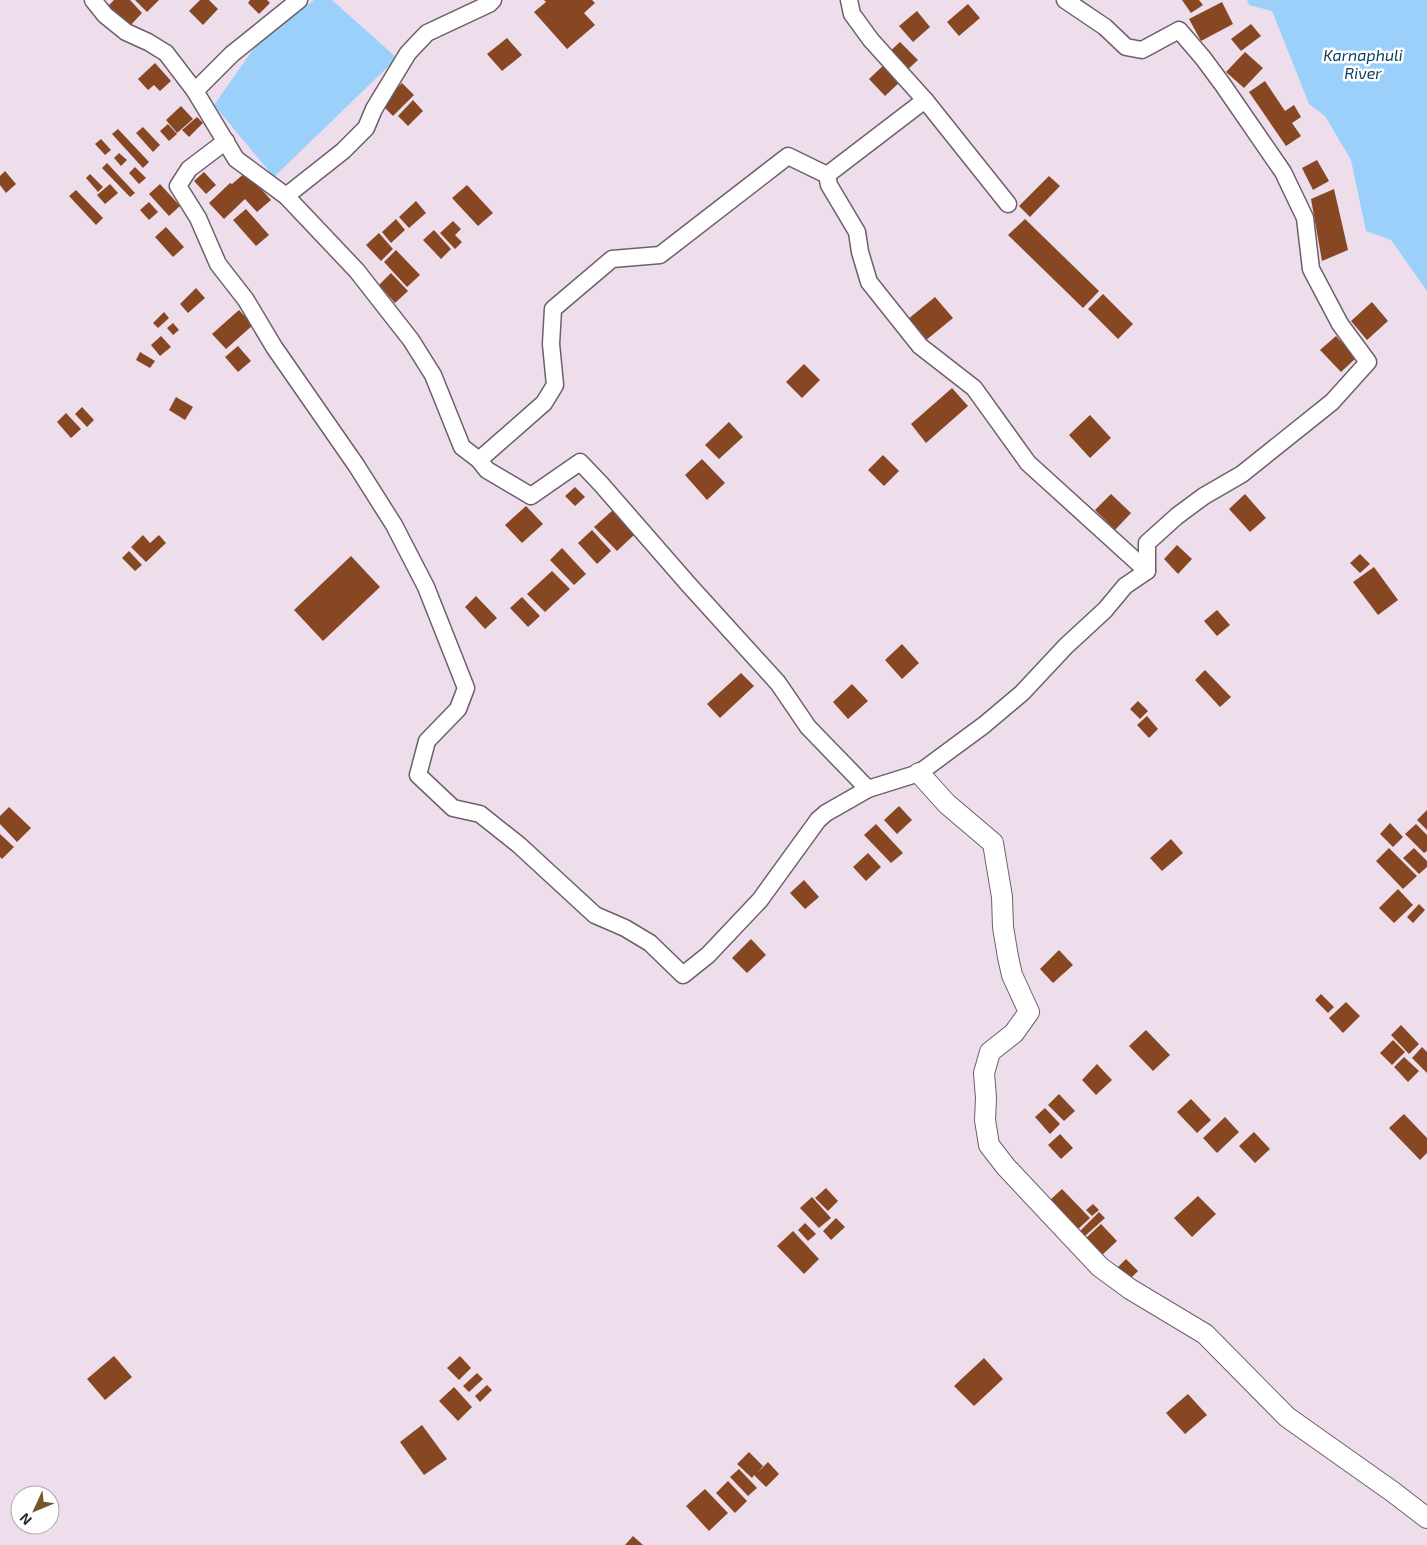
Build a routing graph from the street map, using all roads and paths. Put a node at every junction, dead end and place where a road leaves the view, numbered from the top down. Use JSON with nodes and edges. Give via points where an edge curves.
{"nodes":[{"id":1,"x":93,"y":0,"type":"edge"},
{"id":2,"x":299,"y":0,"type":"edge"},
{"id":3,"x":493,"y":0,"type":"edge"},
{"id":4,"x":849,"y":0,"type":"edge"},
{"id":5,"x":1065,"y":0,"type":"edge"},
{"id":6,"x":196,"y":91,"type":"junction"},
{"id":7,"x":924,"y":100,"type":"junction"},
{"id":8,"x":226,"y":141,"type":"junction"},
{"id":9,"x":827,"y":175,"type":"junction"},
{"id":10,"x":286,"y":196,"type":"junction"},
{"id":11,"x":1008,"y":204,"type":"dead end"},
{"id":12,"x":479,"y":460,"type":"junction"},
{"id":13,"x":1147,"y":571,"type":"junction"},
{"id":14,"x":919,"y":773,"type":"junction"},
{"id":15,"x":868,"y":789,"type":"junction"},
{"id":16,"x":1427,"y":1518,"type":"edge"}],
"edges":[{"from":1,"to":6,"type":"street","via":[[126,32],[166,53]]},
{"from":2,"to":6,"type":"street","via":[[232,54]]},
{"from":3,"to":10,"type":"street","via":[[427,33],[408,53],[366,128],[343,151]]},
{"from":4,"to":7,"type":"street","via":[[852,14],[871,40]]},
{"from":5,"to":13,"type":"street","via":[[1126,47],[1142,50],[1179,30],[1203,58],[1283,172],[1305,218],[1311,269],[1340,324],[1368,362],[1332,402],[1242,474],[1177,516],[1147,543]]},
{"from":6,"to":8,"type":"street"},
{"from":7,"to":9,"type":"street"},
{"from":7,"to":11,"type":"street"},
{"from":8,"to":10,"type":"street","via":[[236,159]]},
{"from":8,"to":15,"type":"street","via":[[189,169],[178,186],[198,218],[218,264],[246,300],[394,526],[426,587],[466,688],[458,709],[426,741],[418,774],[452,808],[480,814],[595,915],[650,943],[683,975],[708,955],[760,900],[818,820]]},
{"from":9,"to":12,"type":"street","via":[[788,156],[660,255],[612,258],[553,309],[551,344],[555,385],[544,403]]},
{"from":9,"to":13,"type":"street","via":[[829,186],[857,232],[869,282],[920,346],[974,388],[1028,463]]},
{"from":10,"to":12,"type":"street","via":[[356,271],[411,340],[433,375],[462,448]]},
{"from":12,"to":15,"type":"street","via":[[487,470],[531,496],[580,462],[778,683],[808,727]]},
{"from":13,"to":14,"type":"street","via":[[1125,586],[1022,693]]},
{"from":14,"to":15,"type":"street"},
{"from":14,"to":16,"type":"street","via":[[947,804],[994,843],[1008,957],[1012,975],[1029,1012],[1014,1033],[990,1052],[984,1073],[985,1120],[990,1145],[1006,1167],[1100,1267],[1205,1334],[1287,1417]]}]}
